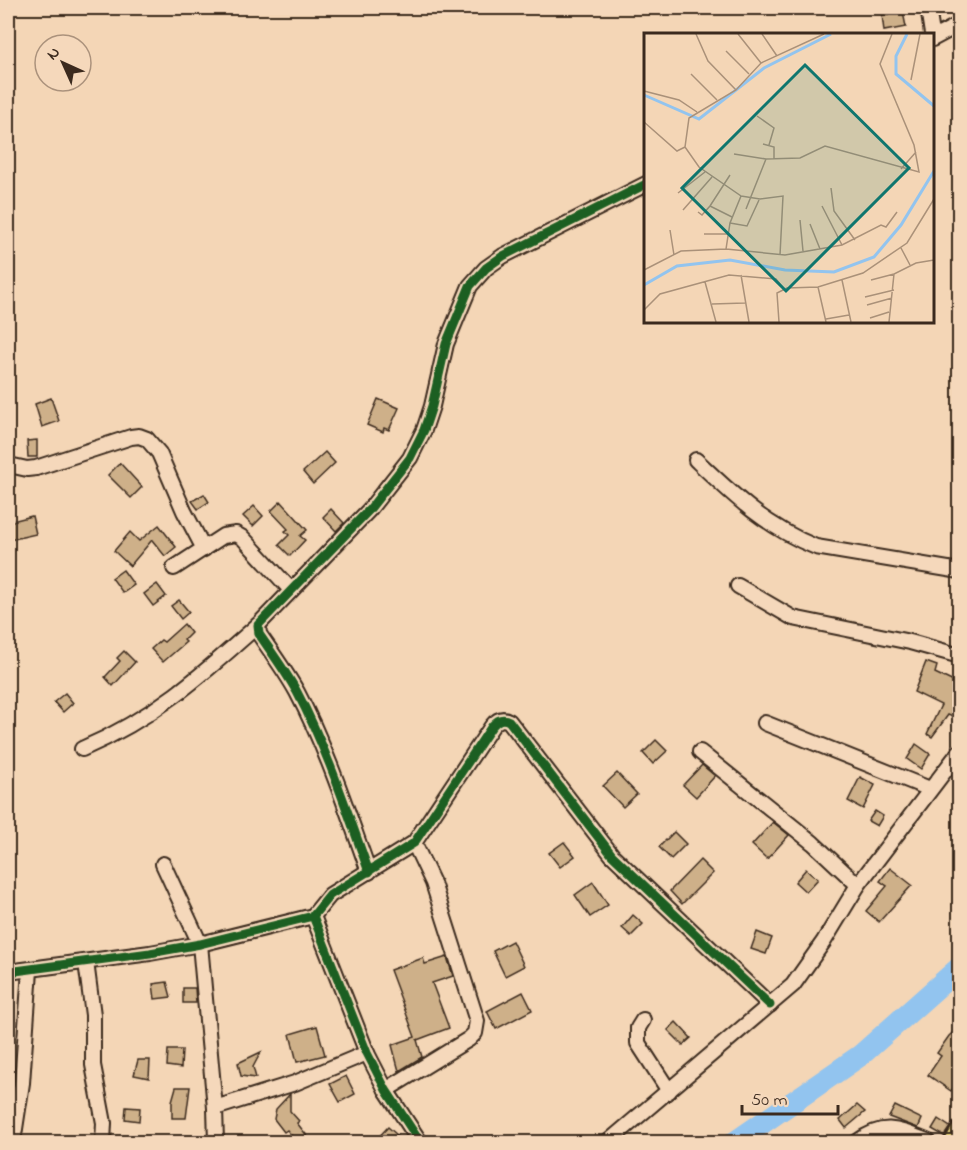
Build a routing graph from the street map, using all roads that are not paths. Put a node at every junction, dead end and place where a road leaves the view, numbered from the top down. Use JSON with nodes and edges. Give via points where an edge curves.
{"nodes":[{"id":1,"x":928,"y":8,"type":"edge"},
{"id":2,"x":960,"y":24,"type":"edge"},
{"id":3,"x":931,"y":33,"type":"edge"},
{"id":4,"x":934,"y":36,"type":"edge"},
{"id":5,"x":644,"y":185,"type":"edge"},
{"id":6,"x":696,"y":460,"type":"dead end"},
{"id":7,"x":9,"y":465,"type":"dead end"},
{"id":8,"x":204,"y":549,"type":"junction"},
{"id":9,"x":174,"y":568,"type":"dead end"},
{"id":10,"x":960,"y":571,"type":"edge"},
{"id":11,"x":738,"y":586,"type":"dead end"},
{"id":12,"x":291,"y":590,"type":"junction"},
{"id":13,"x":258,"y":625,"type":"junction"},
{"id":14,"x":960,"y":657,"type":"edge"},
{"id":15,"x":765,"y":723,"type":"dead end"},
{"id":16,"x":82,"y":749,"type":"dead end"},
{"id":17,"x":960,"y":751,"type":"edge"},
{"id":18,"x":700,"y":752,"type":"dead end"},
{"id":19,"x":930,"y":789,"type":"junction"},
{"id":20,"x":414,"y":843,"type":"junction"},
{"id":21,"x":163,"y":864,"type":"dead end"},
{"id":22,"x":369,"y":872,"type":"junction"},
{"id":23,"x":858,"y":885,"type":"junction"},
{"id":24,"x":314,"y":916,"type":"junction"},
{"id":25,"x":200,"y":944,"type":"junction"},
{"id":26,"x":86,"y":962,"type":"junction"},
{"id":27,"x":30,"y":970,"type":"junction"},
{"id":28,"x":8,"y":972,"type":"edge"},
{"id":29,"x":770,"y":1005,"type":"junction"},
{"id":30,"x":643,"y":1020,"type":"dead end"},
{"id":31,"x":367,"y":1053,"type":"junction"},
{"id":32,"x":386,"y":1090,"type":"junction"},
{"id":33,"x":669,"y":1091,"type":"junction"},
{"id":34,"x":215,"y":1108,"type":"junction"},
{"id":35,"x":960,"y":1130,"type":"edge"},
{"id":36,"x":13,"y":1143,"type":"edge"},
{"id":37,"x":103,"y":1143,"type":"edge"},
{"id":38,"x":216,"y":1143,"type":"edge"},
{"id":39,"x":420,"y":1143,"type":"edge"},
{"id":40,"x":608,"y":1143,"type":"edge"},
{"id":41,"x":857,"y":1143,"type":"edge"},
{"id":42,"x":929,"y":1143,"type":"edge"},
{"id":43,"x":953,"y":1143,"type":"edge"}],
"edges":[{"from":1,"to":3,"type":"street"},
{"from":2,"to":4,"type":"street"},
{"from":5,"to":12,"type":"street","via":[[503,256],[470,286],[446,344],[424,430],[410,458],[369,510]]},
{"from":6,"to":10,"type":"street","via":[[764,521],[804,543]]},
{"from":7,"to":8,"type":"street","via":[[36,468],[131,437],[147,439],[159,453]]},
{"from":8,"to":9,"type":"street"},
{"from":8,"to":12,"type":"street","via":[[223,536],[236,534]]},
{"from":11,"to":14,"type":"street","via":[[793,618],[910,642]]},
{"from":12,"to":13,"type":"street"},
{"from":13,"to":16,"type":"street","via":[[173,699],[112,737]]},
{"from":13,"to":22,"type":"street","via":[[259,634],[296,691],[333,772]]},
{"from":15,"to":19,"type":"street"},
{"from":17,"to":19,"type":"street"},
{"from":18,"to":23,"type":"street","via":[[813,843]]},
{"from":19,"to":23,"type":"street"},
{"from":20,"to":22,"type":"street"},
{"from":20,"to":29,"type":"street","via":[[492,726],[505,719],[612,855]]},
{"from":20,"to":32,"type":"street","via":[[433,883],[477,1027],[470,1039]]},
{"from":21,"to":25,"type":"street"},
{"from":22,"to":24,"type":"street","via":[[330,895]]},
{"from":23,"to":29,"type":"street","via":[[793,985]]},
{"from":24,"to":25,"type":"street"},
{"from":24,"to":31,"type":"street"},
{"from":25,"to":26,"type":"street"},
{"from":25,"to":34,"type":"street"},
{"from":26,"to":27,"type":"street"},
{"from":26,"to":37,"type":"street"},
{"from":27,"to":28,"type":"street"},
{"from":27,"to":36,"type":"street","via":[[22,1083]]},
{"from":29,"to":33,"type":"street"},
{"from":30,"to":33,"type":"street","via":[[638,1028],[638,1043]]},
{"from":31,"to":32,"type":"street"},
{"from":31,"to":34,"type":"street","via":[[295,1083]]},
{"from":32,"to":39,"type":"street"},
{"from":33,"to":40,"type":"street"},
{"from":34,"to":38,"type":"street"},
{"from":35,"to":43,"type":"main road"},
{"from":41,"to":42,"type":"street","via":[[890,1128]]}]}
